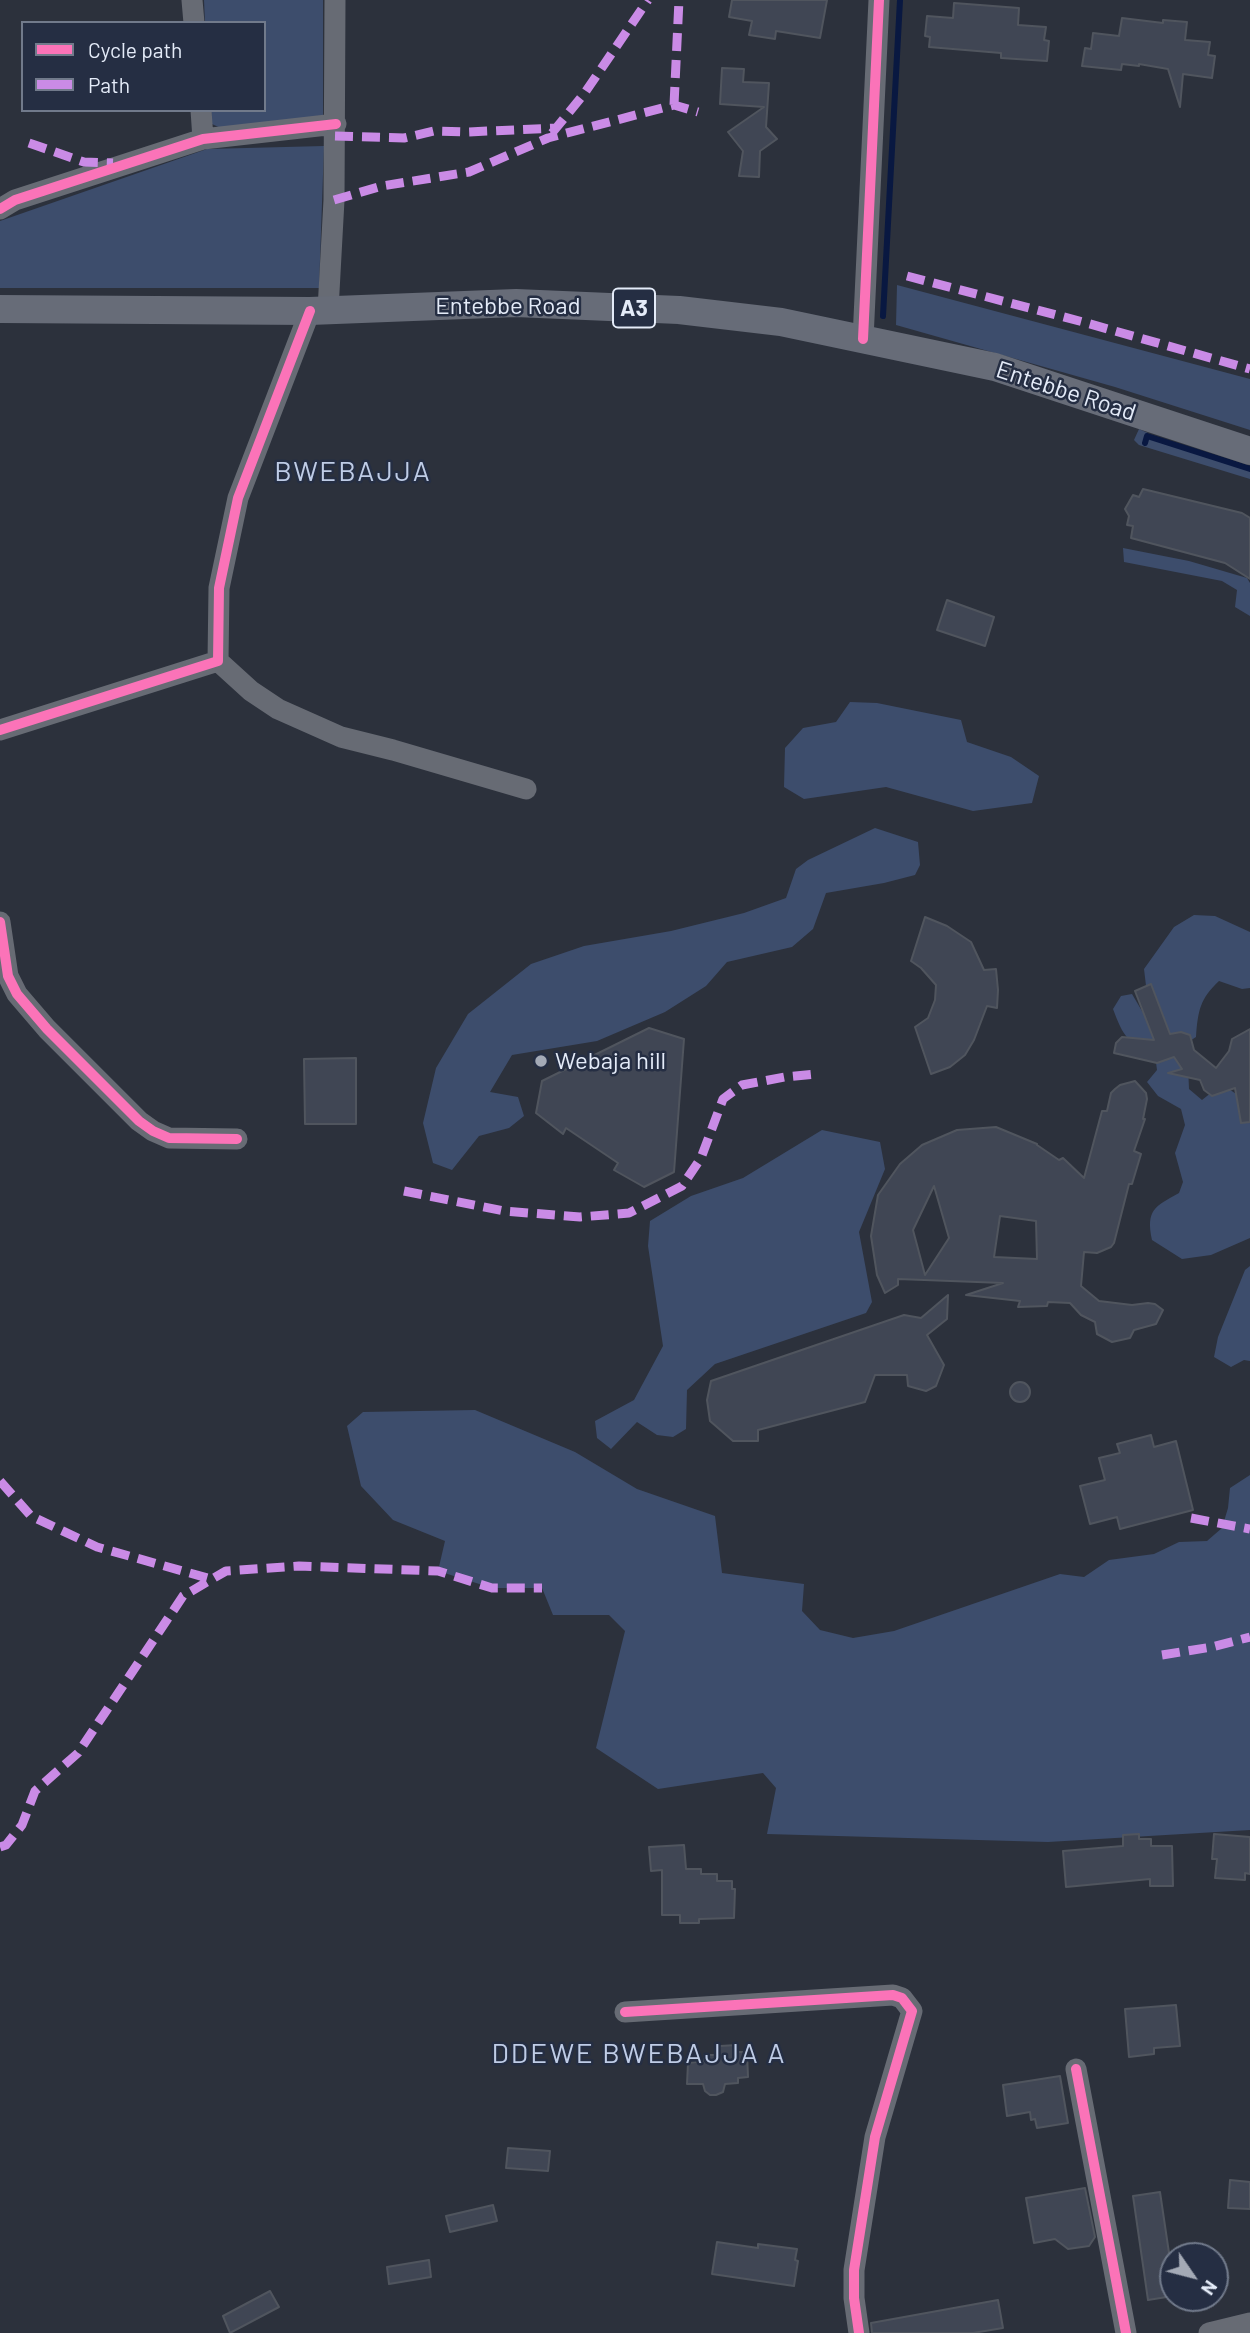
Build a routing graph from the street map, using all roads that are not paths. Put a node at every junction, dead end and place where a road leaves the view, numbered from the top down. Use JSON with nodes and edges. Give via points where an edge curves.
{"nodes":[{"id":1,"x":192,"y":0,"type":"edge"},
{"id":2,"x":335,"y":0,"type":"edge"},
{"id":3,"x":879,"y":0,"type":"edge"},
{"id":4,"x":194,"y":21,"type":"edge"},
{"id":5,"x":201,"y":112,"type":"edge"},
{"id":6,"x":336,"y":124,"type":"junction"},
{"id":7,"x":204,"y":139,"type":"junction"},
{"id":8,"x":0,"y":209,"type":"edge"},
{"id":9,"x":0,"y":309,"type":"edge"},
{"id":10,"x":319,"y":310,"type":"junction"},
{"id":11,"x":863,"y":339,"type":"junction"},
{"id":12,"x":1250,"y":451,"type":"edge"},
{"id":13,"x":218,"y":661,"type":"junction"},
{"id":14,"x":0,"y":730,"type":"edge"},
{"id":15,"x":526,"y":789,"type":"dead end"},
{"id":16,"x":0,"y":922,"type":"edge"},
{"id":17,"x":237,"y":1139,"type":"dead end"},
{"id":18,"x":625,"y":2012,"type":"dead end"},
{"id":19,"x":1076,"y":2069,"type":"dead end"},
{"id":20,"x":1250,"y":2323,"type":"edge"},
{"id":21,"x":859,"y":2333,"type":"edge"},
{"id":22,"x":1126,"y":2333,"type":"edge"},
{"id":23,"x":1209,"y":2333,"type":"edge"}],
"edges":[{"from":1,"to":4,"type":"street"},
{"from":2,"to":6,"type":"street"},
{"from":3,"to":11,"type":"street"},
{"from":5,"to":7,"type":"street"},
{"from":6,"to":7,"type":"street"},
{"from":6,"to":10,"type":"street","via":[[334,200]]},
{"from":7,"to":8,"type":"street","via":[[15,200]]},
{"from":9,"to":10,"type":"main road","name":"Entebbe Road","number":"A3"},
{"from":10,"to":11,"type":"main road","name":"Entebbe Road","number":"A3","via":[[516,303],[679,310],[781,322]]},
{"from":10,"to":13,"type":"street","via":[[233,519],[219,588]]},
{"from":11,"to":12,"type":"main road","name":"Entebbe Road","number":"A3","via":[[995,368]]},
{"from":13,"to":14,"type":"street"},
{"from":13,"to":15,"type":"street","via":[[278,709],[341,737]]},
{"from":16,"to":17,"type":"street","via":[[8,976],[17,994],[139,1121],[169,1138]]},
{"from":18,"to":21,"type":"street","via":[[893,1995],[902,1998],[912,2011],[873,2150],[854,2270]]},
{"from":19,"to":22,"type":"street"},
{"from":20,"to":23,"type":"street"}]}
